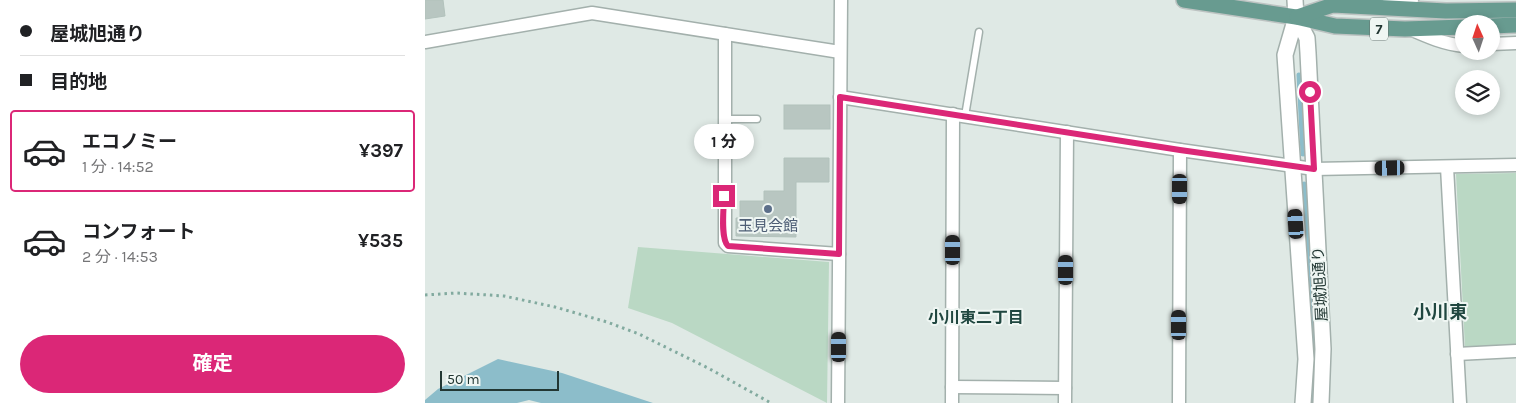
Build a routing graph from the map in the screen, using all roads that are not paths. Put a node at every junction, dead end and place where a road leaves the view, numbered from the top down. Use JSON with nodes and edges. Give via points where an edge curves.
{"nodes":[{"id":1,"x":841,"y":0,"type":"edge"},
{"id":2,"x":1184,"y":0,"type":"edge"},
{"id":3,"x":1295,"y":0,"type":"edge"},
{"id":4,"x":1412,"y":0,"type":"edge"},
{"id":5,"x":592,"y":6,"type":"edge"},
{"id":6,"x":1371,"y":6,"type":"junction"},
{"id":7,"x":1516,"y":10,"type":"edge"},
{"id":8,"x":1296,"y":17,"type":"junction"},
{"id":9,"x":1516,"y":25,"type":"edge"},
{"id":10,"x":1500,"y":26,"type":"edge"},
{"id":11,"x":1455,"y":27,"type":"edge"},
{"id":12,"x":1410,"y":29,"type":"junction"},
{"id":13,"x":979,"y":32,"type":"dead end"},
{"id":14,"x":725,"y":34,"type":"junction"},
{"id":15,"x":425,"y":42,"type":"edge"},
{"id":16,"x":1516,"y":43,"type":"edge"},
{"id":17,"x":1500,"y":44,"type":"edge"},
{"id":18,"x":1455,"y":45,"type":"edge"},
{"id":19,"x":840,"y":52,"type":"junction"},
{"id":20,"x":840,"y":97,"type":"junction"},
{"id":21,"x":959,"y":115,"type":"junction"},
{"id":22,"x":725,"y":119,"type":"junction"},
{"id":23,"x":757,"y":119,"type":"dead end"},
{"id":24,"x":1067,"y":132,"type":"junction"},
{"id":25,"x":1180,"y":150,"type":"junction"},
{"id":26,"x":1516,"y":165,"type":"edge"},
{"id":27,"x":1292,"y":166,"type":"junction"},
{"id":28,"x":1447,"y":167,"type":"junction"},
{"id":29,"x":1314,"y":169,"type":"junction"},
{"id":30,"x":839,"y":254,"type":"junction"},
{"id":31,"x":1516,"y":351,"type":"edge"},
{"id":32,"x":1457,"y":354,"type":"junction"},
{"id":33,"x":952,"y":387,"type":"junction"},
{"id":34,"x":1065,"y":388,"type":"junction"},
{"id":35,"x":838,"y":403,"type":"edge"},
{"id":36,"x":951,"y":403,"type":"edge"},
{"id":37,"x":1065,"y":403,"type":"edge"},
{"id":38,"x":1179,"y":403,"type":"edge"},
{"id":39,"x":1303,"y":403,"type":"edge"},
{"id":40,"x":1321,"y":403,"type":"edge"},
{"id":41,"x":1460,"y":403,"type":"edge"}],
"edges":[{"from":1,"to":19,"type":"street"},
{"from":2,"to":8,"type":"main road","number":"7"},
{"from":3,"to":8,"type":"street","name":"屋城旭通り"},
{"from":4,"to":6,"type":"street"},
{"from":5,"to":14,"type":"street"},
{"from":5,"to":15,"type":"street"},
{"from":6,"to":7,"type":"main road","number":"7","via":[[1477,12]]},
{"from":6,"to":8,"type":"main road","number":"7","via":[[1333,5]]},
{"from":8,"to":12,"type":"main road","number":"7","via":[[1335,26]]},
{"from":8,"to":27,"type":"street","name":"屋城旭通り","via":[[1285,55]]},
{"from":8,"to":29,"type":"street","name":"屋城旭通り","via":[[1307,38]]},
{"from":9,"to":10,"type":"main road"},
{"from":11,"to":12,"type":"main road","number":"7"},
{"from":12,"to":18,"type":"street"},
{"from":13,"to":21,"type":"lane"},
{"from":14,"to":19,"type":"street"},
{"from":14,"to":22,"type":"street"},
{"from":16,"to":17,"type":"street"},
{"from":19,"to":20,"type":"street"},
{"from":20,"to":21,"type":"street"},
{"from":20,"to":30,"type":"street"},
{"from":21,"to":24,"type":"street"},
{"from":21,"to":33,"type":"street"},
{"from":22,"to":23,"type":"lane"},
{"from":22,"to":30,"type":"street","via":[[725,243],[728,246]]},
{"from":24,"to":25,"type":"street"},
{"from":24,"to":34,"type":"street"},
{"from":25,"to":27,"type":"street"},
{"from":25,"to":38,"type":"street"},
{"from":26,"to":28,"type":"street"},
{"from":27,"to":29,"type":"street"},
{"from":27,"to":39,"type":"street","name":"屋城旭通り","via":[[1306,359]]},
{"from":28,"to":29,"type":"street"},
{"from":28,"to":32,"type":"street"},
{"from":29,"to":40,"type":"street","name":"屋城旭通り","via":[[1323,349]]},
{"from":30,"to":35,"type":"street"},
{"from":31,"to":32,"type":"street"},
{"from":32,"to":41,"type":"street"},
{"from":33,"to":34,"type":"street"},
{"from":33,"to":36,"type":"street"},
{"from":34,"to":37,"type":"street"}]}
